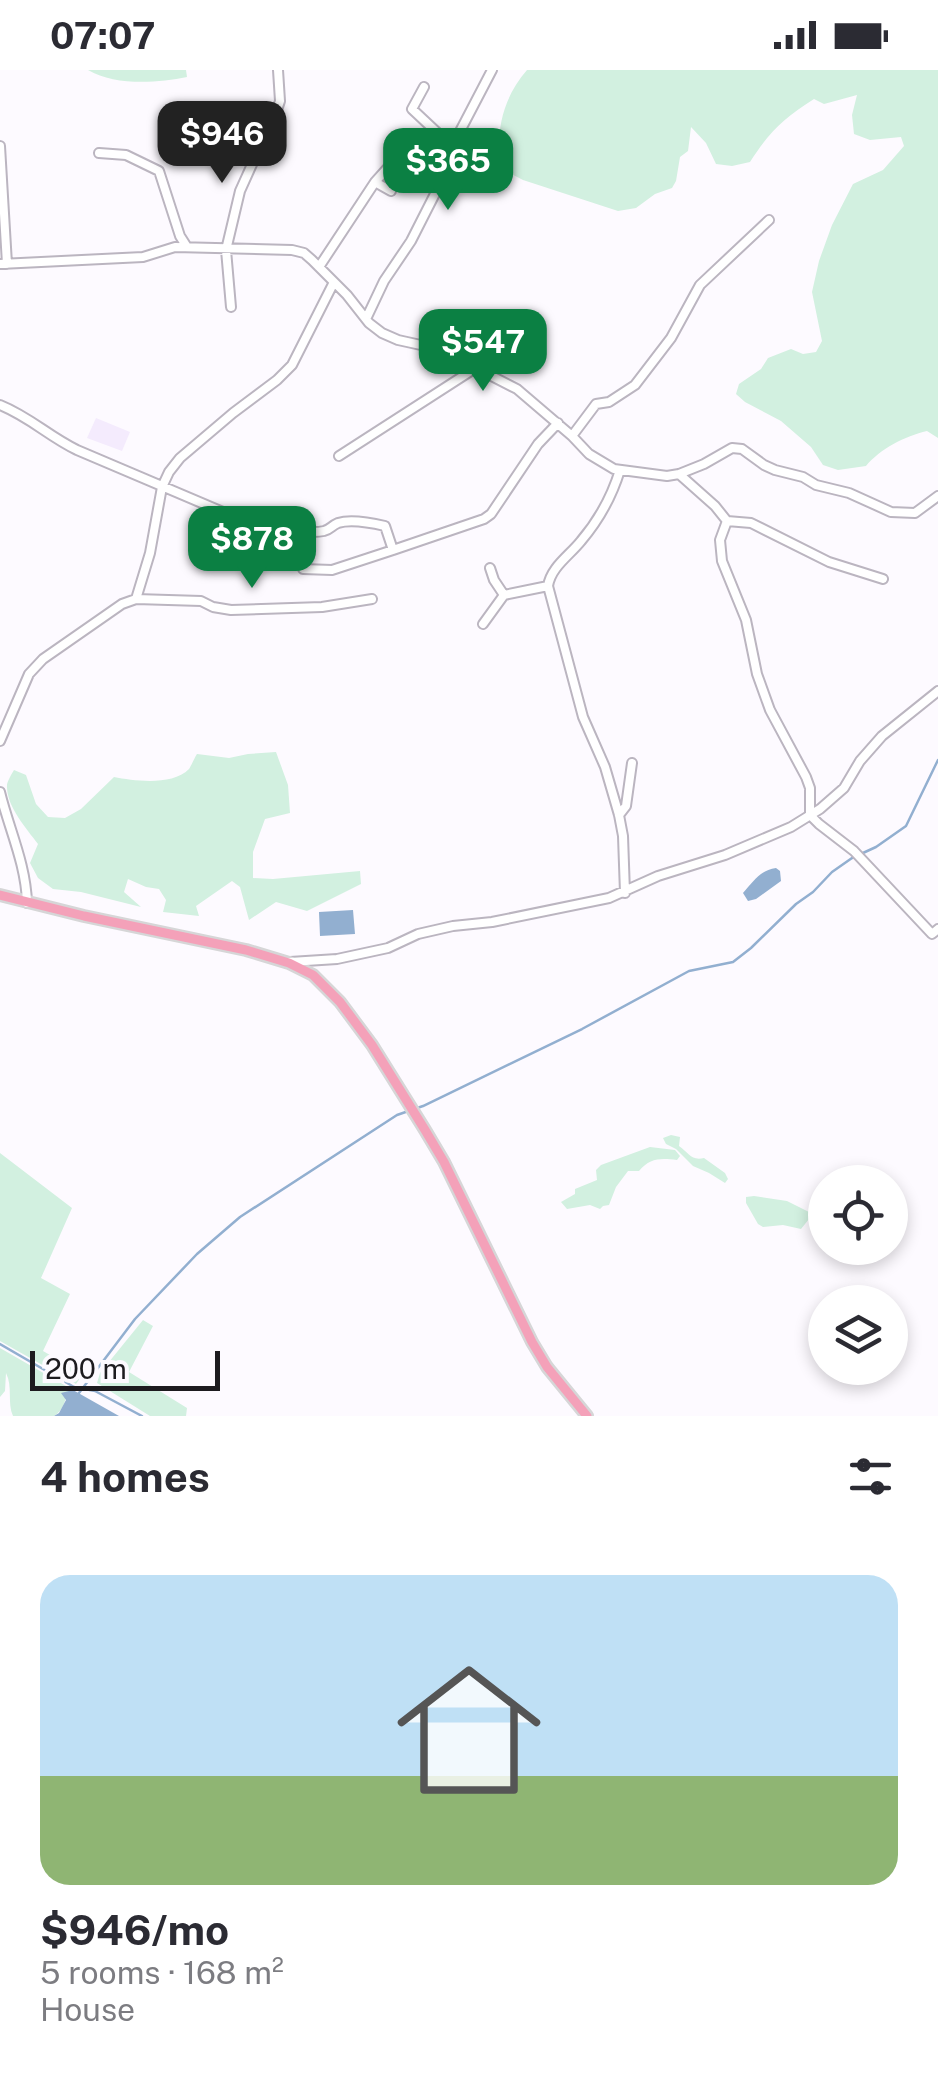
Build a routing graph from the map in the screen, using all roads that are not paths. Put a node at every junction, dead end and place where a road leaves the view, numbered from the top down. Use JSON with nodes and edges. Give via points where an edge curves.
{"nodes":[{"id":1,"x":278,"y":70,"type":"edge"},
{"id":2,"x":492,"y":70,"type":"edge"},
{"id":3,"x":424,"y":87,"type":"dead end"},
{"id":4,"x":0,"y":146,"type":"edge"},
{"id":5,"x":98,"y":153,"type":"dead end"},
{"id":6,"x":392,"y":164,"type":"dead end"},
{"id":7,"x":442,"y":180,"type":"junction"},
{"id":8,"x":375,"y":182,"type":"junction"},
{"id":9,"x":390,"y":191,"type":"dead end"},
{"id":10,"x":768,"y":220,"type":"dead end"},
{"id":11,"x":187,"y":248,"type":"junction"},
{"id":12,"x":226,"y":250,"type":"junction"},
{"id":13,"x":3,"y":264,"type":"edge"},
{"id":14,"x":319,"y":267,"type":"junction"},
{"id":15,"x":334,"y":282,"type":"junction"},
{"id":16,"x":231,"y":307,"type":"dead end"},
{"id":17,"x":366,"y":319,"type":"junction"},
{"id":18,"x":474,"y":368,"type":"junction"},
{"id":19,"x":0,"y":405,"type":"edge"},
{"id":20,"x":558,"y":423,"type":"junction"},
{"id":21,"x":572,"y":436,"type":"junction"},
{"id":22,"x":339,"y":456,"type":"dead end"},
{"id":23,"x":620,"y":470,"type":"junction"},
{"id":24,"x":679,"y":474,"type":"junction"},
{"id":25,"x":162,"y":487,"type":"junction"},
{"id":26,"x":938,"y":496,"type":"edge"},
{"id":27,"x":726,"y":521,"type":"junction"},
{"id":28,"x":393,"y":550,"type":"junction"},
{"id":29,"x":490,"y":568,"type":"dead end"},
{"id":30,"x":303,"y":569,"type":"dead end"},
{"id":31,"x":883,"y":579,"type":"dead end"},
{"id":32,"x":548,"y":586,"type":"junction"},
{"id":33,"x":504,"y":595,"type":"junction"},
{"id":34,"x":372,"y":598,"type":"dead end"},
{"id":35,"x":136,"y":599,"type":"junction"},
{"id":36,"x":482,"y":624,"type":"dead end"},
{"id":37,"x":938,"y":691,"type":"edge"},
{"id":38,"x":0,"y":741,"type":"edge"},
{"id":39,"x":632,"y":763,"type":"dead end"},
{"id":40,"x":0,"y":792,"type":"edge"},
{"id":41,"x":619,"y":815,"type":"junction"},
{"id":42,"x":810,"y":815,"type":"junction"},
{"id":43,"x":625,"y":892,"type":"junction"},
{"id":44,"x":0,"y":896,"type":"edge"},
{"id":45,"x":27,"y":902,"type":"junction"},
{"id":46,"x":938,"y":929,"type":"edge"},
{"id":47,"x":289,"y":962,"type":"junction"},
{"id":48,"x":587,"y":1416,"type":"edge"}],
"edges":[{"from":1,"to":12,"type":"street","via":[[277,112],[240,191]]},
{"from":2,"to":7,"type":"street"},
{"from":3,"to":7,"type":"street","via":[[412,109],[444,140]]},
{"from":4,"to":13,"type":"street"},
{"from":5,"to":11,"type":"street","via":[[126,155],[159,171]]},
{"from":6,"to":8,"type":"street"},
{"from":7,"to":17,"type":"street"},
{"from":8,"to":9,"type":"street"},
{"from":8,"to":14,"type":"street"},
{"from":10,"to":21,"type":"street","via":[[700,285],[635,385],[596,404]]},
{"from":11,"to":12,"type":"street"},
{"from":11,"to":13,"type":"street","via":[[143,257]]},
{"from":12,"to":14,"type":"street","via":[[292,250]]},
{"from":12,"to":16,"type":"street"},
{"from":14,"to":15,"type":"street"},
{"from":15,"to":17,"type":"street"},
{"from":15,"to":25,"type":"street","via":[[292,365],[180,458]]},
{"from":17,"to":18,"type":"street","via":[[382,333]]},
{"from":18,"to":20,"type":"street","via":[[517,389]]},
{"from":18,"to":22,"type":"street"},
{"from":19,"to":25,"type":"street","via":[[55,440]]},
{"from":20,"to":21,"type":"street"},
{"from":20,"to":28,"type":"street","via":[[491,514]]},
{"from":21,"to":23,"type":"street"},
{"from":23,"to":24,"type":"street"},
{"from":23,"to":32,"type":"street","via":[[606,504]]},
{"from":24,"to":26,"type":"street","via":[[732,448],[891,512],[915,514]]},
{"from":24,"to":27,"type":"street"},
{"from":25,"to":28,"type":"street","via":[[292,529],[379,524]]},
{"from":25,"to":35,"type":"street"},
{"from":27,"to":31,"type":"street","via":[[750,524],[828,562]]},
{"from":27,"to":42,"type":"street","via":[[722,561],[770,710],[806,776]]},
{"from":28,"to":30,"type":"street","via":[[332,570]]},
{"from":29,"to":33,"type":"street"},
{"from":32,"to":33,"type":"street"},
{"from":32,"to":41,"type":"street","via":[[583,717]]},
{"from":33,"to":36,"type":"street"},
{"from":34,"to":35,"type":"street","via":[[231,610]]},
{"from":35,"to":38,"type":"street","via":[[43,659],[29,674]]},
{"from":37,"to":42,"type":"street","via":[[882,736],[844,788]]},
{"from":39,"to":41,"type":"street"},
{"from":40,"to":45,"type":"street"},
{"from":41,"to":43,"type":"street"},
{"from":42,"to":43,"type":"street"},
{"from":42,"to":46,"type":"street","via":[[932,934]]},
{"from":43,"to":47,"type":"street","via":[[418,934],[337,959]]},
{"from":44,"to":45,"type":"main road"},
{"from":45,"to":47,"type":"main road"},
{"from":47,"to":48,"type":"main road","via":[[314,976],[372,1045],[444,1162],[532,1342]]}]}
